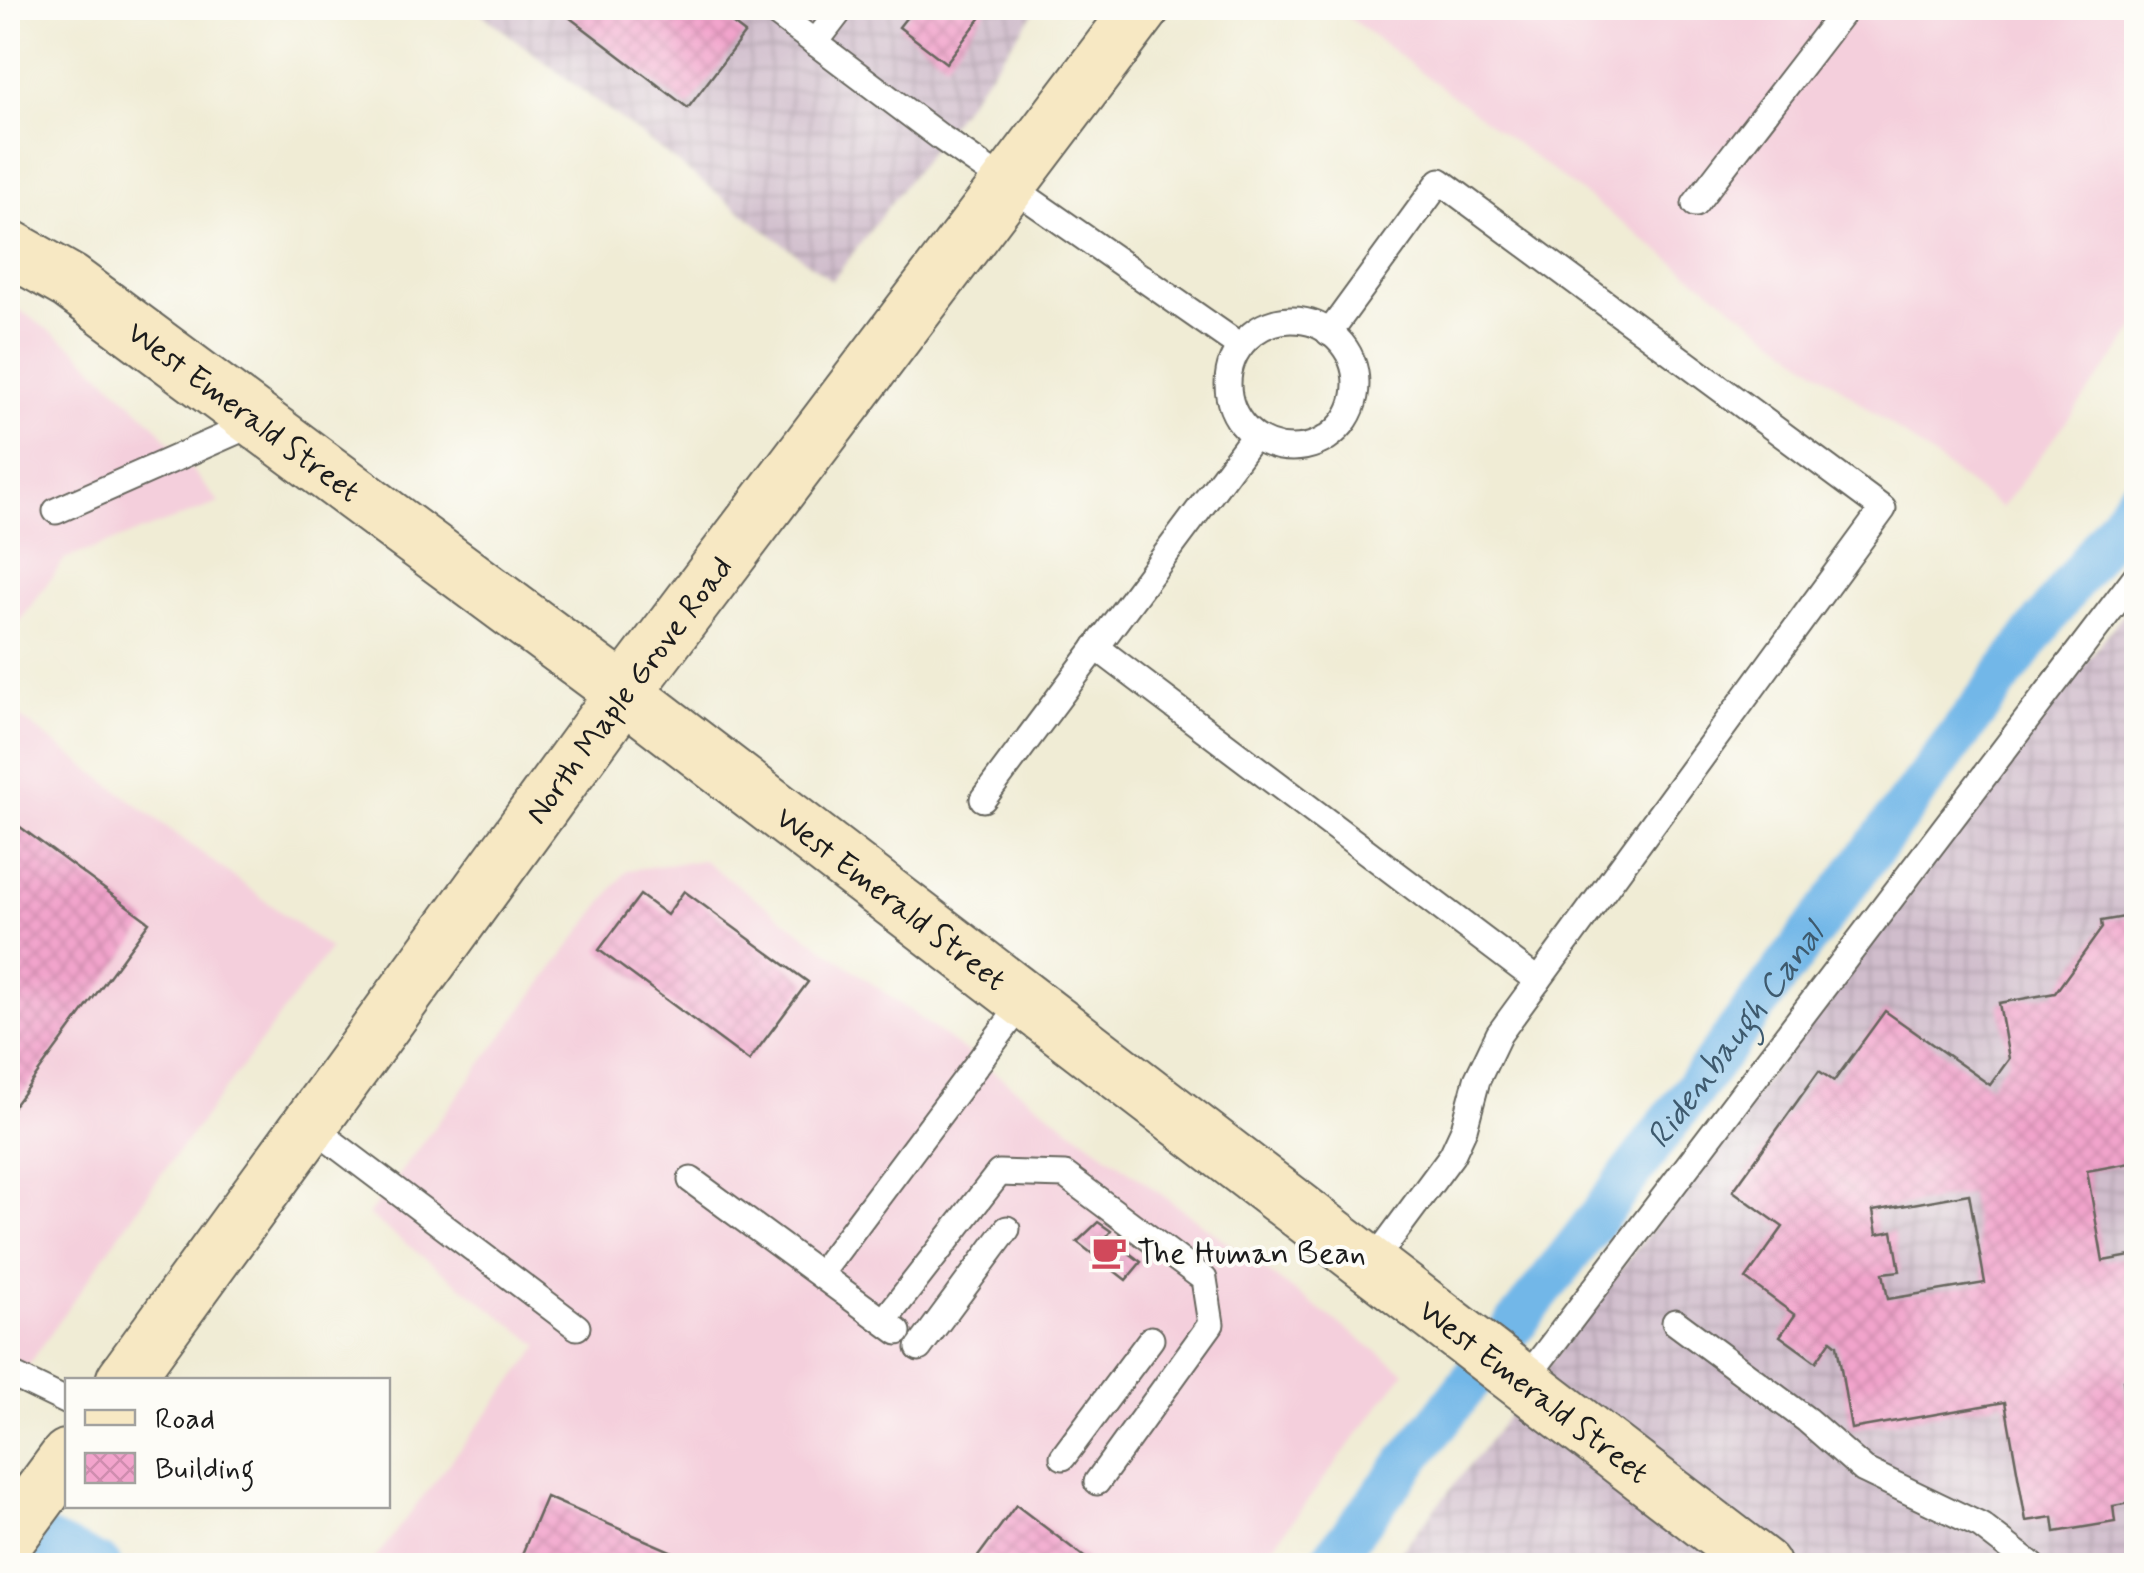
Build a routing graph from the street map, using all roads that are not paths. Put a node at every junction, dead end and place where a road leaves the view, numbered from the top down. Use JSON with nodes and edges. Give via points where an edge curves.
{"nodes":[{"id":1,"x":768,"y":8,"type":"edge"},
{"id":2,"x":842,"y":8,"type":"edge"},
{"id":3,"x":1142,"y":8,"type":"edge"},
{"id":4,"x":1846,"y":8,"type":"edge"},
{"id":5,"x":815,"y":42,"type":"junction"},
{"id":6,"x":1010,"y":184,"type":"junction"},
{"id":7,"x":1695,"y":204,"type":"dead end"},
{"id":8,"x":8,"y":247,"type":"edge"},
{"id":9,"x":1329,"y":333,"type":"junction"},
{"id":10,"x":1240,"y":346,"type":"junction"},
{"id":11,"x":255,"y":423,"type":"junction"},
{"id":12,"x":1254,"y":436,"type":"junction"},
{"id":13,"x":56,"y":511,"type":"dead end"},
{"id":14,"x":2136,"y":576,"type":"edge"},
{"id":15,"x":1096,"y":648,"type":"junction"},
{"id":16,"x":624,"y":693,"type":"junction"},
{"id":17,"x":982,"y":799,"type":"dead end"},
{"id":18,"x":1538,"y":980,"type":"junction"},
{"id":19,"x":1024,"y":1000,"type":"junction"},
{"id":20,"x":312,"y":1127,"type":"junction"},
{"id":21,"x":691,"y":1180,"type":"dead end"},
{"id":22,"x":1007,"y":1229,"type":"dead end"},
{"id":23,"x":1369,"y":1267,"type":"junction"},
{"id":24,"x":820,"y":1274,"type":"junction"},
{"id":25,"x":1676,"y":1322,"type":"dead end"},
{"id":26,"x":577,"y":1327,"type":"dead end"},
{"id":27,"x":1150,"y":1339,"type":"dead end"},
{"id":28,"x":920,"y":1348,"type":"dead end"},
{"id":29,"x":8,"y":1374,"type":"edge"},
{"id":30,"x":125,"y":1378,"type":"edge"},
{"id":31,"x":1517,"y":1380,"type":"junction"},
{"id":32,"x":65,"y":1401,"type":"edge"},
{"id":33,"x":1063,"y":1457,"type":"dead end"},
{"id":34,"x":65,"y":1462,"type":"edge"},
{"id":35,"x":1096,"y":1482,"type":"dead end"},
{"id":36,"x":21,"y":1520,"type":"edge"},
{"id":37,"x":1762,"y":1566,"type":"edge"},
{"id":38,"x":2033,"y":1566,"type":"edge"}],
"edges":[{"from":1,"to":5,"type":"lane"},
{"from":2,"to":5,"type":"lane"},
{"from":3,"to":6,"type":"main road","name":"North Maple Grove Road"},
{"from":4,"to":7,"type":"lane"},
{"from":5,"to":6,"type":"lane"},
{"from":6,"to":10,"type":"lane"},
{"from":6,"to":16,"type":"main road","name":"North Maple Grove Road"},
{"from":8,"to":11,"type":"main road","name":"West Emerald Street","via":[[70,282]]},
{"from":9,"to":10,"type":"lane","via":[[1297,320],[1276,322]]},
{"from":9,"to":12,"type":"lane","via":[[1349,354],[1356,375],[1347,417],[1334,433],[1305,447],[1273,446]]},
{"from":9,"to":18,"type":"lane","via":[[1440,181],[1883,509]]},
{"from":10,"to":12,"type":"lane","via":[[1227,384],[1240,421]]},
{"from":11,"to":13,"type":"lane"},
{"from":11,"to":16,"type":"main road","name":"West Emerald Street"},
{"from":12,"to":15,"type":"lane"},
{"from":14,"to":31,"type":"lane"},
{"from":15,"to":17,"type":"lane"},
{"from":15,"to":18,"type":"lane"},
{"from":16,"to":19,"type":"main road","name":"West Emerald Street"},
{"from":16,"to":20,"type":"main road","name":"North Maple Grove Road"},
{"from":18,"to":23,"type":"lane","via":[[1498,1034],[1452,1154]]},
{"from":19,"to":23,"type":"main road","name":"West Emerald Street"},
{"from":19,"to":24,"type":"lane"},
{"from":20,"to":26,"type":"lane"},
{"from":20,"to":30,"type":"main road","name":"North Maple Grove Road"},
{"from":21,"to":24,"type":"lane"},
{"from":22,"to":28,"type":"lane"},
{"from":23,"to":31,"type":"main road","name":"West Emerald Street"},
{"from":24,"to":35,"type":"lane","via":[[891,1327],[999,1173],[1065,1174],[1204,1279],[1210,1324]]},
{"from":25,"to":38,"type":"lane","via":[[1864,1470],[1981,1526]]},
{"from":27,"to":33,"type":"lane"},
{"from":29,"to":32,"type":"lane"},
{"from":31,"to":37,"type":"main road","name":"West Emerald Street"},
{"from":34,"to":36,"type":"main road"}]}
